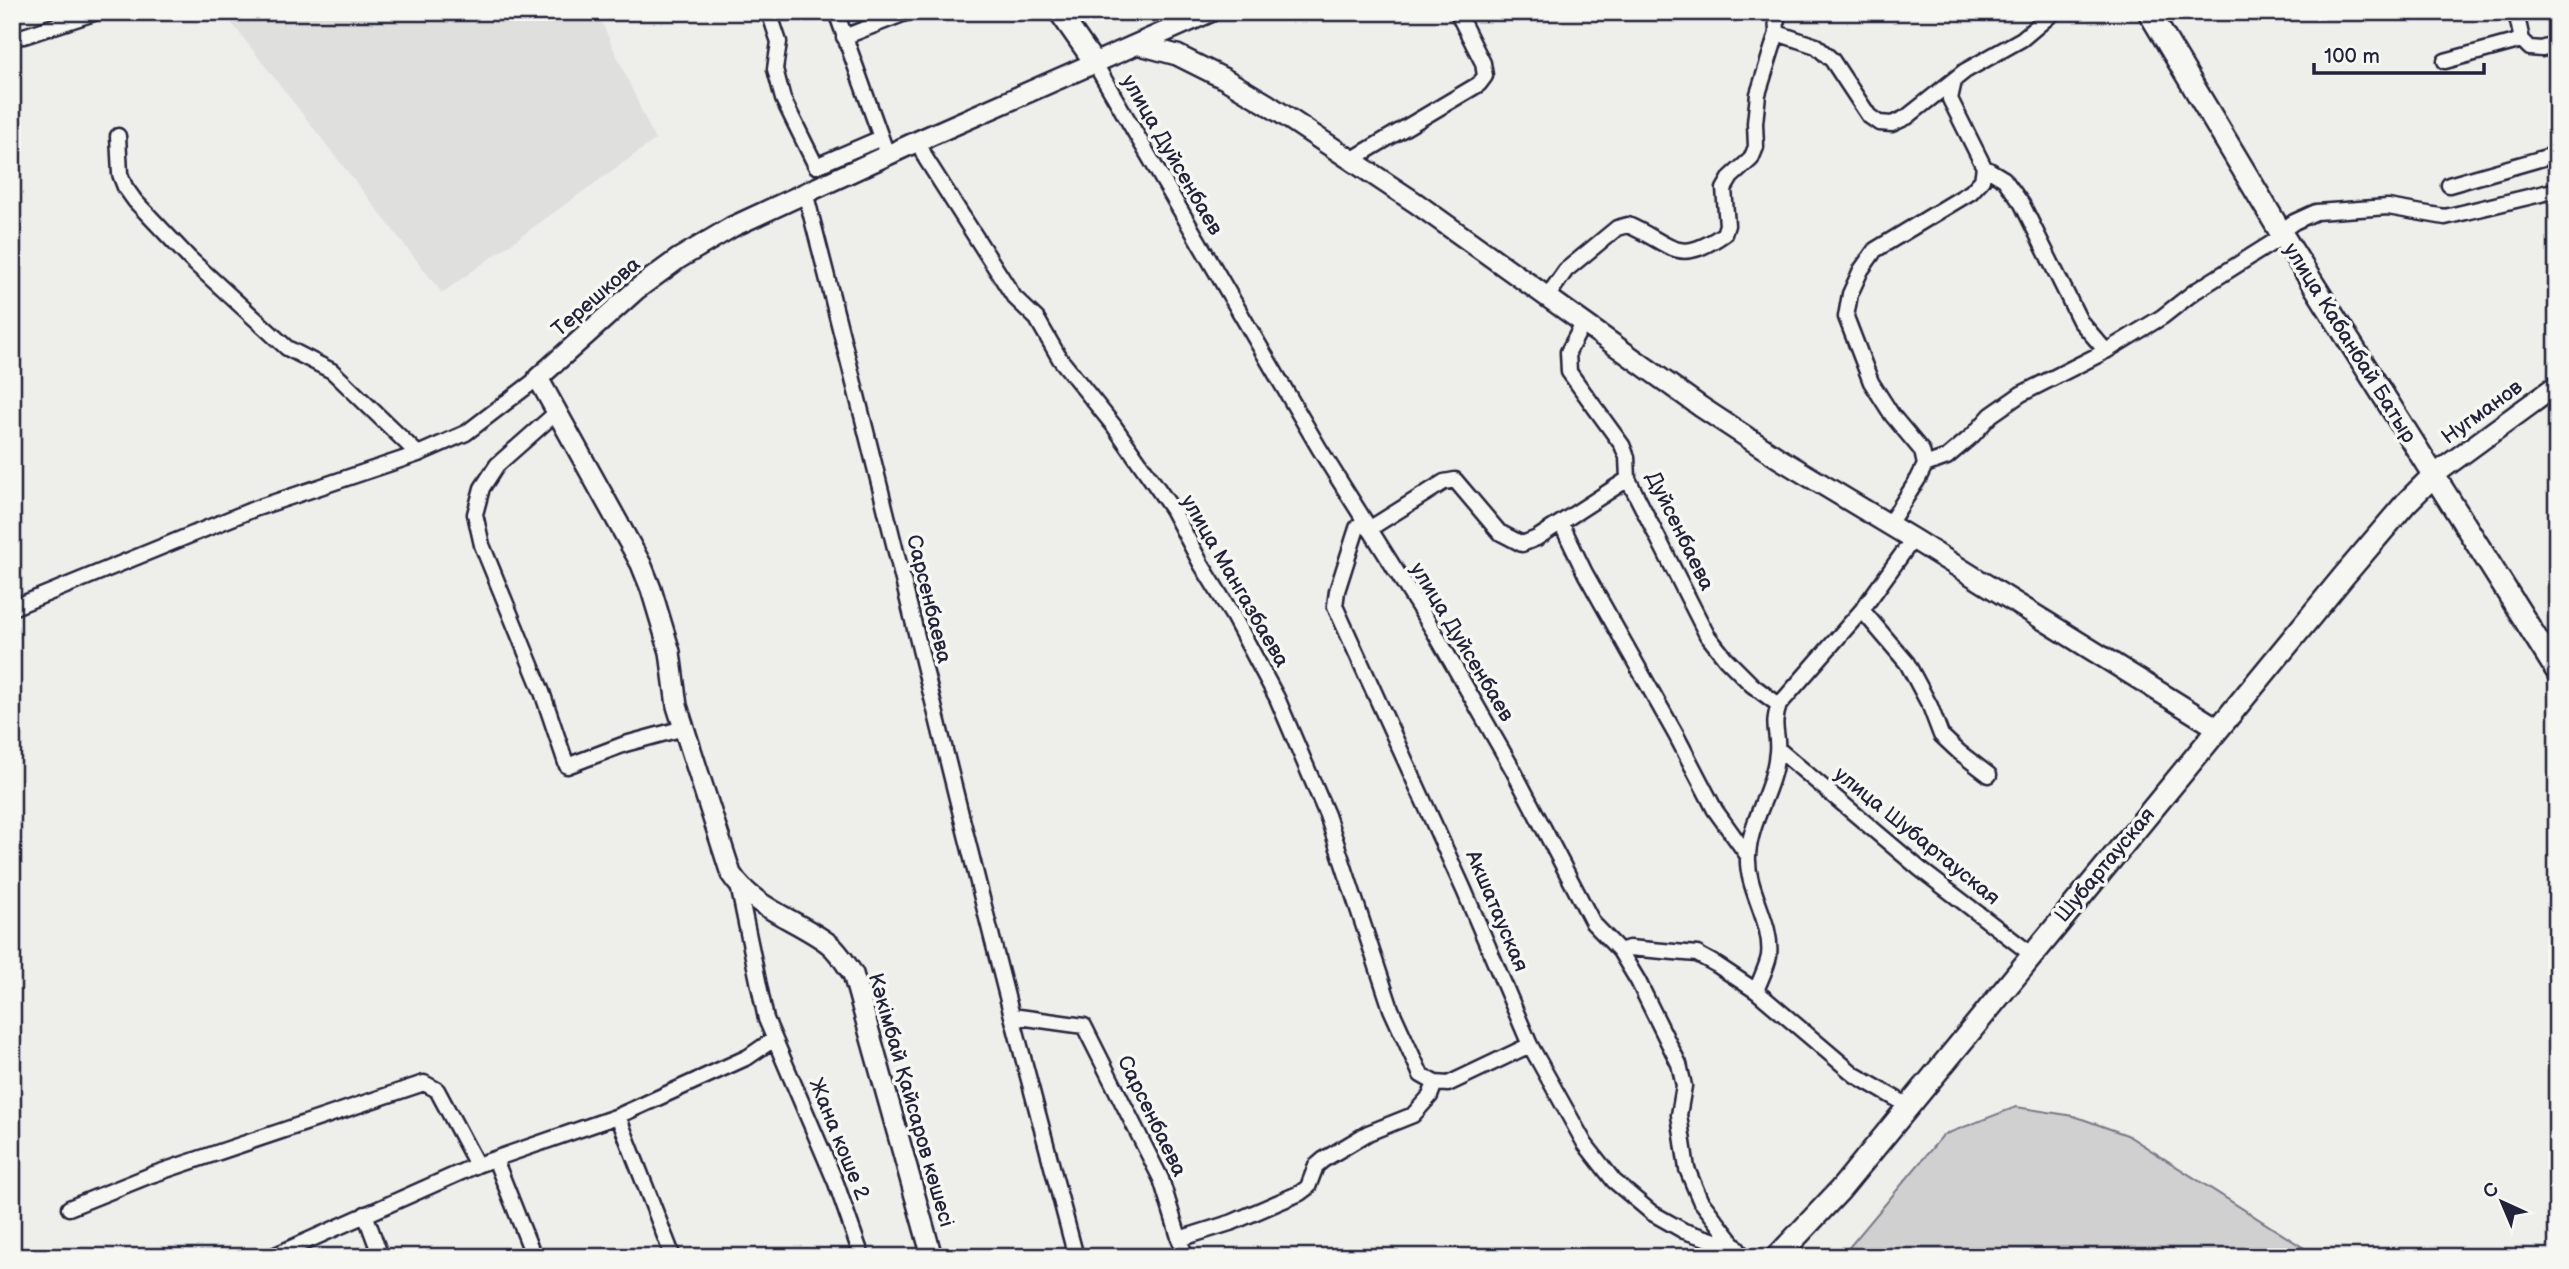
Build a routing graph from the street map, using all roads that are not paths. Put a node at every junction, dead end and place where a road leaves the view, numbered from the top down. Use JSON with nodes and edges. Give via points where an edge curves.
{"nodes":[{"id":1,"x":97,"y":12,"type":"edge"},
{"id":2,"x":769,"y":12,"type":"edge"},
{"id":3,"x":836,"y":12,"type":"edge"},
{"id":4,"x":908,"y":12,"type":"edge"},
{"id":5,"x":1059,"y":12,"type":"edge"},
{"id":6,"x":1210,"y":12,"type":"edge"},
{"id":7,"x":1457,"y":12,"type":"edge"},
{"id":8,"x":1776,"y":12,"type":"edge"},
{"id":9,"x":2054,"y":12,"type":"edge"},
{"id":10,"x":2149,"y":12,"type":"edge"},
{"id":11,"x":2516,"y":12,"type":"edge"},
{"id":12,"x":1777,"y":33,"type":"junction"},
{"id":13,"x":12,"y":37,"type":"edge"},
{"id":14,"x":844,"y":37,"type":"junction"},
{"id":15,"x":2522,"y":40,"type":"junction"},
{"id":16,"x":1140,"y":44,"type":"junction"},
{"id":17,"x":2557,"y":44,"type":"edge"},
{"id":18,"x":2445,"y":61,"type":"dead end"},
{"id":19,"x":1094,"y":62,"type":"junction"},
{"id":20,"x":1954,"y":81,"type":"junction"},
{"id":21,"x":118,"y":136,"type":"dead end"},
{"id":22,"x":918,"y":141,"type":"junction"},
{"id":23,"x":885,"y":146,"type":"junction"},
{"id":24,"x":2557,"y":154,"type":"edge"},
{"id":25,"x":1351,"y":160,"type":"junction"},
{"id":26,"x":1984,"y":167,"type":"junction"},
{"id":27,"x":2449,"y":185,"type":"dead end"},
{"id":28,"x":2557,"y":190,"type":"edge"},
{"id":29,"x":806,"y":192,"type":"junction"},
{"id":30,"x":2281,"y":234,"type":"junction"},
{"id":31,"x":1547,"y":297,"type":"junction"},
{"id":32,"x":1584,"y":322,"type":"junction"},
{"id":33,"x":2106,"y":351,"type":"junction"},
{"id":34,"x":538,"y":378,"type":"junction"},
{"id":35,"x":2557,"y":385,"type":"edge"},
{"id":36,"x":557,"y":412,"type":"junction"},
{"id":37,"x":418,"y":454,"type":"junction"},
{"id":38,"x":1925,"y":465,"type":"junction"},
{"id":39,"x":2434,"y":475,"type":"junction"},
{"id":40,"x":1628,"y":479,"type":"junction"},
{"id":41,"x":1560,"y":523,"type":"junction"},
{"id":42,"x":1888,"y":524,"type":"junction"},
{"id":43,"x":1366,"y":525,"type":"junction"},
{"id":44,"x":1913,"y":539,"type":"junction"},
{"id":45,"x":12,"y":608,"type":"edge"},
{"id":46,"x":1862,"y":610,"type":"junction"},
{"id":47,"x":2557,"y":671,"type":"edge"},
{"id":48,"x":1779,"y":705,"type":"junction"},
{"id":49,"x":684,"y":728,"type":"junction"},
{"id":50,"x":2219,"y":729,"type":"junction"},
{"id":51,"x":1778,"y":750,"type":"junction"},
{"id":52,"x":1989,"y":775,"type":"dead end"},
{"id":53,"x":1748,"y":856,"type":"junction"},
{"id":54,"x":738,"y":886,"type":"junction"},
{"id":55,"x":1620,"y":951,"type":"junction"},
{"id":56,"x":2031,"y":954,"type":"junction"},
{"id":57,"x":1756,"y":991,"type":"junction"},
{"id":58,"x":1012,"y":1016,"type":"junction"},
{"id":59,"x":774,"y":1039,"type":"junction"},
{"id":60,"x":1530,"y":1045,"type":"junction"},
{"id":61,"x":1435,"y":1083,"type":"junction"},
{"id":62,"x":1907,"y":1105,"type":"junction"},
{"id":63,"x":618,"y":1116,"type":"junction"},
{"id":64,"x":495,"y":1159,"type":"junction"},
{"id":65,"x":477,"y":1165,"type":"junction"},
{"id":66,"x":69,"y":1208,"type":"dead end"},
{"id":67,"x":365,"y":1214,"type":"junction"},
{"id":68,"x":1179,"y":1238,"type":"junction"},
{"id":69,"x":1739,"y":1252,"type":"edge"},
{"id":70,"x":271,"y":1257,"type":"edge"},
{"id":71,"x":381,"y":1257,"type":"edge"},
{"id":72,"x":534,"y":1257,"type":"edge"},
{"id":73,"x":673,"y":1257,"type":"edge"},
{"id":74,"x":862,"y":1257,"type":"edge"},
{"id":75,"x":932,"y":1257,"type":"edge"},
{"id":76,"x":1076,"y":1257,"type":"edge"},
{"id":77,"x":1185,"y":1257,"type":"edge"},
{"id":78,"x":1777,"y":1257,"type":"edge"}],
"edges":[{"from":1,"to":13,"type":"street"},
{"from":2,"to":23,"type":"street","via":[[779,41],[775,69],[783,99],[816,166]]},
{"from":3,"to":14,"type":"street"},
{"from":4,"to":14,"type":"street"},
{"from":5,"to":19,"type":"street"},
{"from":6,"to":16,"type":"street","name":"Терешкова"},
{"from":7,"to":25,"type":"street","via":[[1485,76],[1479,84]]},
{"from":8,"to":12,"type":"street"},
{"from":9,"to":20,"type":"street","via":[[2022,39]]},
{"from":10,"to":30,"type":"main road","name":"улица Кабанбай Батыр"},
{"from":11,"to":15,"type":"street"},
{"from":12,"to":20,"type":"street","via":[[1816,47],[1832,60],[1860,104],[1879,123],[1892,124],[1907,117]]},
{"from":12,"to":31,"type":"street","via":[[1758,94],[1756,147],[1724,189],[1724,234],[1694,251],[1680,252],[1628,225],[1617,228],[1566,270]]},
{"from":14,"to":23,"type":"street"},
{"from":15,"to":17,"type":"street","via":[[2530,48]]},
{"from":15,"to":18,"type":"street"},
{"from":16,"to":19,"type":"street","name":"Терешкова"},
{"from":16,"to":25,"type":"street","via":[[1177,55],[1224,79]]},
{"from":19,"to":22,"type":"street","name":"Терешкова"},
{"from":19,"to":43,"type":"street","name":"улица Дуйсенбаев"},
{"from":20,"to":26,"type":"street","via":[[1950,99]]},
{"from":21,"to":37,"type":"street","via":[[125,187],[190,259],[287,348],[332,371]]},
{"from":22,"to":23,"type":"street","name":"Терешкова"},
{"from":22,"to":61,"type":"street","name":"улица Мангазбаева","via":[[1014,297],[1037,319],[1060,359],[1172,509],[1233,616],[1278,698],[1327,815],[1391,1009],[1421,1075]]},
{"from":23,"to":29,"type":"street","name":"Терешкова"},
{"from":24,"to":27,"type":"street"},
{"from":25,"to":31,"type":"street"},
{"from":26,"to":33,"type":"street","via":[[2004,178],[2022,204],[2080,321]]},
{"from":26,"to":38,"type":"street","via":[[1982,180],[1971,192],[1875,250],[1850,293],[1846,317],[1871,382],[1922,451]]},
{"from":28,"to":30,"type":"street","via":[[2445,217],[2388,207],[2316,212]]},
{"from":29,"to":34,"type":"street","name":"Терешкова","via":[[678,259],[636,289]]},
{"from":29,"to":58,"type":"street","name":"Сарсенбаева"},
{"from":30,"to":33,"type":"street"},
{"from":30,"to":39,"type":"main road","name":"улица Кабанбай Батыр"},
{"from":31,"to":32,"type":"street"},
{"from":32,"to":40,"type":"street","name":"Дуйсенбаева","via":[[1568,352],[1569,372],[1622,445]]},
{"from":32,"to":42,"type":"street","via":[[1724,422]]},
{"from":33,"to":38,"type":"street","via":[[2021,394],[1947,457]]},
{"from":34,"to":36,"type":"street"},
{"from":34,"to":37,"type":"street","name":"Терешкова","via":[[467,433]]},
{"from":35,"to":39,"type":"street","name":"Нугманов"},
{"from":36,"to":49,"type":"street","via":[[651,589],[670,652]]},
{"from":36,"to":49,"type":"street","via":[[497,465],[482,488],[475,514],[482,545],[567,765]]},
{"from":37,"to":45,"type":"street","name":"Терешкова","via":[[254,509]]},
{"from":38,"to":42,"type":"street"},
{"from":39,"to":47,"type":"main road","name":"улица Кабанбай Батыр"},
{"from":39,"to":50,"type":"main road","name":"Шубартауская","via":[[2343,576]]},
{"from":40,"to":41,"type":"street"},
{"from":40,"to":48,"type":"street","name":"Дуйсенбаева","via":[[1707,635],[1752,685]]},
{"from":41,"to":43,"type":"street","via":[[1522,544],[1511,540],[1455,480]]},
{"from":41,"to":53,"type":"street","via":[[1715,810]]},
{"from":42,"to":44,"type":"street"},
{"from":43,"to":55,"type":"street","name":"улица Дуйсенбаев","via":[[1506,757],[1593,923]]},
{"from":43,"to":60,"type":"street","name":"Акшатауская","via":[[1357,528],[1335,606]]},
{"from":44,"to":46,"type":"street"},
{"from":44,"to":50,"type":"street"},
{"from":46,"to":48,"type":"street"},
{"from":46,"to":52,"type":"street","via":[[1907,663],[1941,735]]},
{"from":48,"to":51,"type":"street","via":[[1774,720]]},
{"from":49,"to":54,"type":"street"},
{"from":50,"to":56,"type":"main road","name":"Шубартауская"},
{"from":51,"to":53,"type":"street"},
{"from":51,"to":56,"type":"street","name":"улица Шубартауская","via":[[1920,869]]},
{"from":53,"to":57,"type":"street","via":[[1769,955]]},
{"from":54,"to":59,"type":"street","name":"Жана коше 2"},
{"from":54,"to":75,"type":"street","name":"Кәкімбай Қайсаров көшесі","via":[[830,944],[853,974]]},
{"from":55,"to":57,"type":"street","via":[[1697,954]]},
{"from":55,"to":69,"type":"street","name":"улица Дуйсенбаев","via":[[1679,1064],[1684,1086],[1679,1115],[1687,1169],[1700,1200]]},
{"from":56,"to":62,"type":"main road","name":"Шубартауская"},
{"from":57,"to":62,"type":"street","via":[[1855,1075]]},
{"from":58,"to":68,"type":"street","name":"Сарсенбаева","via":[[1084,1026],[1161,1180]]},
{"from":58,"to":76,"type":"street","name":"Сарсенбаева"},
{"from":59,"to":63,"type":"street","via":[[747,1057]]},
{"from":59,"to":74,"type":"street","name":"Жана коше 2"},
{"from":60,"to":61,"type":"street","via":[[1448,1084]]},
{"from":60,"to":69,"type":"street","name":"Акшатауская","via":[[1585,1144],[1614,1181],[1652,1213]]},
{"from":61,"to":68,"type":"street","via":[[1413,1115],[1368,1133],[1315,1166],[1308,1187],[1300,1193],[1233,1222]]},
{"from":62,"to":78,"type":"main road","name":"Шубартауская","via":[[1839,1190]]},
{"from":63,"to":64,"type":"street"},
{"from":63,"to":73,"type":"street"},
{"from":64,"to":65,"type":"street"},
{"from":64,"to":72,"type":"street"},
{"from":65,"to":66,"type":"street","via":[[436,1090],[424,1083],[151,1175]]},
{"from":65,"to":67,"type":"street"},
{"from":67,"to":70,"type":"street"},
{"from":67,"to":71,"type":"street"},
{"from":68,"to":77,"type":"street","name":"Сарсенбаева"}]}
